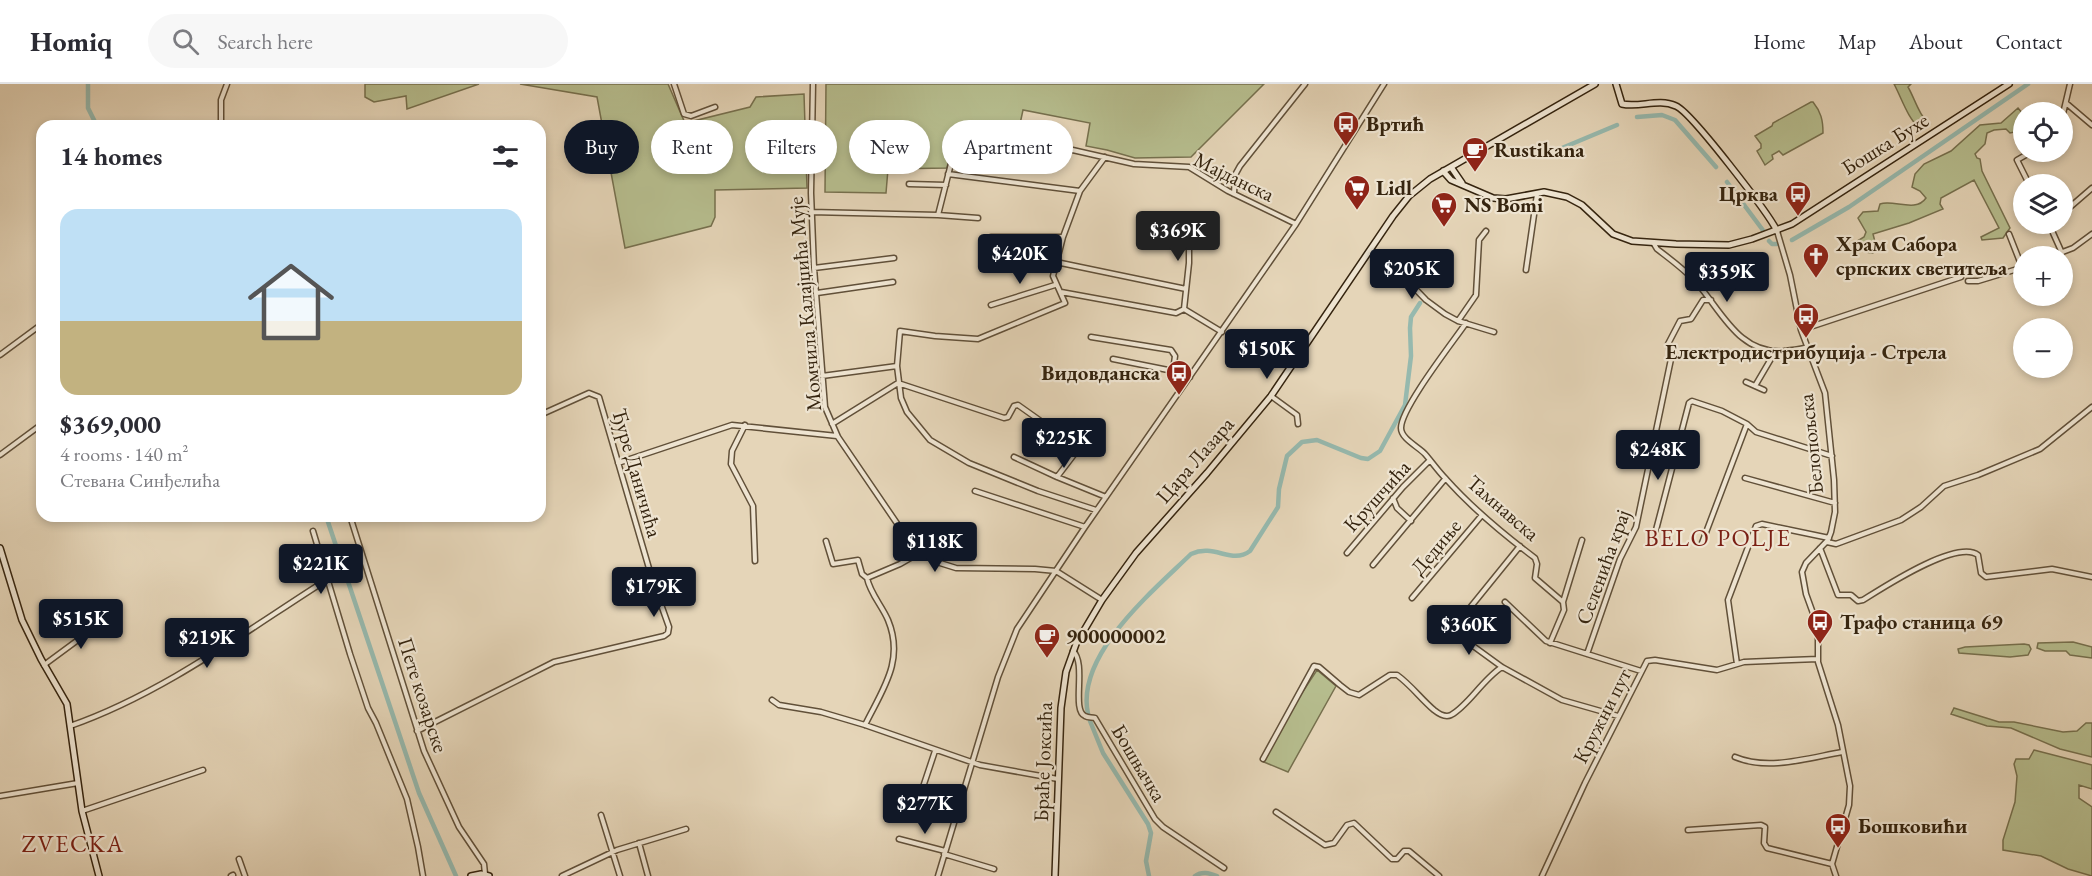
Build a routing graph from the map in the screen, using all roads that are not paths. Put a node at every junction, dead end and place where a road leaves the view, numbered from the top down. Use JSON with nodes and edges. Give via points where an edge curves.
{"nodes":[{"id":1,"x":227,"y":84,"type":"edge"},
{"id":2,"x":674,"y":84,"type":"edge"},
{"id":3,"x":813,"y":84,"type":"edge"},
{"id":4,"x":1305,"y":84,"type":"edge"},
{"id":5,"x":1377,"y":84,"type":"edge"},
{"id":6,"x":1595,"y":84,"type":"edge"},
{"id":7,"x":1616,"y":84,"type":"edge"},
{"id":8,"x":2070,"y":84,"type":"edge"},
{"id":9,"x":2007,"y":85,"type":"edge"},
{"id":10,"x":1383,"y":86,"type":"edge"},
{"id":11,"x":2066,"y":102,"type":"edge"},
{"id":12,"x":715,"y":107,"type":"dead end"},
{"id":13,"x":2073,"y":109,"type":"edge"},
{"id":14,"x":221,"y":120,"type":"edge"},
{"id":15,"x":2092,"y":125,"type":"edge"},
{"id":16,"x":1073,"y":150,"type":"edge"},
{"id":17,"x":1104,"y":157,"type":"junction"},
{"id":18,"x":1450,"y":167,"type":"junction"},
{"id":19,"x":1443,"y":171,"type":"junction"},
{"id":20,"x":948,"y":174,"type":"joint"},
{"id":21,"x":909,"y":184,"type":"dead end"},
{"id":22,"x":945,"y":185,"type":"junction"},
{"id":23,"x":1464,"y":185,"type":"junction"},
{"id":24,"x":2092,"y":188,"type":"edge"},
{"id":25,"x":1080,"y":191,"type":"junction"},
{"id":26,"x":1537,"y":193,"type":"junction"},
{"id":27,"x":1234,"y":194,"type":"junction"},
{"id":28,"x":2073,"y":204,"type":"edge"},
{"id":29,"x":811,"y":212,"type":"junction"},
{"id":30,"x":938,"y":215,"type":"junction"},
{"id":31,"x":978,"y":218,"type":"dead end"},
{"id":32,"x":1296,"y":224,"type":"junction"},
{"id":33,"x":1153,"y":226,"type":"dead end"},
{"id":34,"x":1486,"y":231,"type":"dead end"},
{"id":35,"x":1777,"y":231,"type":"junction"},
{"id":36,"x":2009,"y":234,"type":"dead end"},
{"id":37,"x":2092,"y":234,"type":"edge"},
{"id":38,"x":991,"y":237,"type":"dead end"},
{"id":39,"x":1063,"y":237,"type":"junction"},
{"id":40,"x":1654,"y":244,"type":"junction"},
{"id":41,"x":2014,"y":246,"type":"edge"},
{"id":42,"x":2073,"y":248,"type":"edge"},
{"id":43,"x":1371,"y":250,"type":"junction"},
{"id":44,"x":894,"y":258,"type":"dead end"},
{"id":45,"x":1056,"y":262,"type":"junction"},
{"id":46,"x":814,"y":268,"type":"junction"},
{"id":47,"x":1527,"y":270,"type":"dead end"},
{"id":48,"x":2013,"y":270,"type":"edge"},
{"id":49,"x":1961,"y":277,"type":"dead end"},
{"id":50,"x":1968,"y":281,"type":"dead end"},
{"id":51,"x":893,"y":282,"type":"dead end"},
{"id":52,"x":1055,"y":285,"type":"junction"},
{"id":53,"x":1186,"y":290,"type":"junction"},
{"id":54,"x":1060,"y":292,"type":"junction"},
{"id":55,"x":817,"y":293,"type":"junction"},
{"id":56,"x":1711,"y":300,"type":"junction"},
{"id":57,"x":991,"y":305,"type":"dead end"},
{"id":58,"x":1184,"y":309,"type":"junction"},
{"id":59,"x":1458,"y":321,"type":"junction"},
{"id":60,"x":1466,"y":323,"type":"junction"},
{"id":61,"x":36,"y":328,"type":"edge"},
{"id":62,"x":1801,"y":330,"type":"junction"},
{"id":63,"x":1221,"y":332,"type":"junction"},
{"id":64,"x":1494,"y":332,"type":"dead end"},
{"id":65,"x":1257,"y":334,"type":"dead end"},
{"id":66,"x":1091,"y":337,"type":"dead end"},
{"id":67,"x":1807,"y":347,"type":"junction"},
{"id":68,"x":1775,"y":352,"type":"junction"},
{"id":69,"x":0,"y":355,"type":"edge"},
{"id":70,"x":1113,"y":359,"type":"dead end"},
{"id":71,"x":1294,"y":362,"type":"junction"},
{"id":72,"x":897,"y":366,"type":"junction"},
{"id":73,"x":1173,"y":371,"type":"junction"},
{"id":74,"x":822,"y":376,"type":"junction"},
{"id":75,"x":1190,"y":377,"type":"junction"},
{"id":76,"x":1746,"y":382,"type":"dead end"},
{"id":77,"x":898,"y":383,"type":"junction"},
{"id":78,"x":1755,"y":386,"type":"junction"},
{"id":79,"x":1764,"y":390,"type":"dead end"},
{"id":80,"x":1271,"y":396,"type":"junction"},
{"id":81,"x":2092,"y":407,"type":"edge"},
{"id":82,"x":546,"y":412,"type":"edge"},
{"id":83,"x":832,"y":424,"type":"junction"},
{"id":84,"x":1298,"y":424,"type":"dead end"},
{"id":85,"x":1747,"y":424,"type":"junction"},
{"id":86,"x":745,"y":425,"type":"junction"},
{"id":87,"x":36,"y":428,"type":"edge"},
{"id":88,"x":838,"y":436,"type":"junction"},
{"id":89,"x":0,"y":455,"type":"edge"},
{"id":90,"x":1832,"y":456,"type":"junction"},
{"id":91,"x":1014,"y":457,"type":"dead end"},
{"id":92,"x":1430,"y":460,"type":"junction"},
{"id":93,"x":618,"y":463,"type":"junction"},
{"id":94,"x":1057,"y":477,"type":"junction"},
{"id":95,"x":1745,"y":478,"type":"dead end"},
{"id":96,"x":1445,"y":479,"type":"junction"},
{"id":97,"x":975,"y":491,"type":"dead end"},
{"id":98,"x":1106,"y":497,"type":"junction"},
{"id":99,"x":1393,"y":498,"type":"junction"},
{"id":100,"x":1835,"y":503,"type":"junction"},
{"id":101,"x":1096,"y":510,"type":"junction"},
{"id":102,"x":1482,"y":515,"type":"junction"},
{"id":103,"x":1411,"y":521,"type":"junction"},
{"id":104,"x":352,"y":522,"type":"edge"},
{"id":105,"x":1085,"y":526,"type":"junction"},
{"id":106,"x":1656,"y":530,"type":"dead end"},
{"id":107,"x":313,"y":531,"type":"dead end"},
{"id":108,"x":1582,"y":540,"type":"dead end"},
{"id":109,"x":1828,"y":540,"type":"junction"},
{"id":110,"x":826,"y":541,"type":"dead end"},
{"id":111,"x":1702,"y":543,"type":"dead end"},
{"id":112,"x":1520,"y":546,"type":"junction"},
{"id":113,"x":0,"y":548,"type":"edge"},
{"id":114,"x":1821,"y":548,"type":"junction"},
{"id":115,"x":921,"y":552,"type":"junction"},
{"id":116,"x":1347,"y":553,"type":"dead end"},
{"id":117,"x":755,"y":561,"type":"dead end"},
{"id":118,"x":1373,"y":565,"type":"dead end"},
{"id":119,"x":1056,"y":572,"type":"junction"},
{"id":120,"x":2092,"y":577,"type":"edge"},
{"id":121,"x":867,"y":578,"type":"junction"},
{"id":122,"x":328,"y":579,"type":"junction"},
{"id":123,"x":1412,"y":598,"type":"dead end"},
{"id":124,"x":1102,"y":600,"type":"junction"},
{"id":125,"x":1505,"y":602,"type":"dead end"},
{"id":126,"x":1563,"y":602,"type":"junction"},
{"id":127,"x":105,"y":620,"type":"dead end"},
{"id":128,"x":1550,"y":643,"type":"junction"},
{"id":129,"x":1074,"y":651,"type":"junction"},
{"id":130,"x":1587,"y":654,"type":"junction"},
{"id":131,"x":1818,"y":659,"type":"junction"},
{"id":132,"x":1737,"y":664,"type":"junction"},
{"id":133,"x":44,"y":665,"type":"junction"},
{"id":134,"x":1502,"y":667,"type":"junction"},
{"id":135,"x":1641,"y":671,"type":"junction"},
{"id":136,"x":771,"y":700,"type":"dead end"},
{"id":137,"x":1618,"y":716,"type":"junction"},
{"id":138,"x":865,"y":725,"type":"junction"},
{"id":139,"x":70,"y":726,"type":"junction"},
{"id":140,"x":417,"y":731,"type":"junction"},
{"id":141,"x":935,"y":751,"type":"junction"},
{"id":142,"x":1842,"y":752,"type":"junction"},
{"id":143,"x":1735,"y":758,"type":"dead end"},
{"id":144,"x":1263,"y":759,"type":"dead end"},
{"id":145,"x":973,"y":763,"type":"junction"},
{"id":146,"x":203,"y":770,"type":"dead end"},
{"id":147,"x":1059,"y":779,"type":"junction"},
{"id":148,"x":78,"y":783,"type":"junction"},
{"id":149,"x":895,"y":791,"type":"dead end"},
{"id":150,"x":0,"y":796,"type":"edge"},
{"id":151,"x":82,"y":811,"type":"junction"},
{"id":152,"x":1276,"y":812,"type":"dead end"},
{"id":153,"x":601,"y":815,"type":"dead end"},
{"id":154,"x":686,"y":830,"type":"dead end"},
{"id":155,"x":1688,"y":830,"type":"dead end"},
{"id":156,"x":899,"y":839,"type":"dead end"},
{"id":157,"x":639,"y":843,"type":"junction"},
{"id":158,"x":613,"y":851,"type":"junction"},
{"id":159,"x":944,"y":853,"type":"junction"},
{"id":160,"x":239,"y":859,"type":"dead end"},
{"id":161,"x":1832,"y":864,"type":"junction"},
{"id":162,"x":1224,"y":868,"type":"dead end"},
{"id":163,"x":994,"y":869,"type":"dead end"},
{"id":164,"x":487,"y":875,"type":"edge"},
{"id":165,"x":99,"y":876,"type":"edge"},
{"id":166,"x":245,"y":876,"type":"edge"},
{"id":167,"x":423,"y":876,"type":"edge"},
{"id":168,"x":471,"y":876,"type":"edge"},
{"id":169,"x":562,"y":876,"type":"edge"},
{"id":170,"x":620,"y":876,"type":"edge"},
{"id":171,"x":648,"y":876,"type":"edge"},
{"id":172,"x":938,"y":876,"type":"edge"},
{"id":173,"x":1055,"y":876,"type":"edge"},
{"id":174,"x":1439,"y":876,"type":"edge"},
{"id":175,"x":1542,"y":876,"type":"edge"},
{"id":176,"x":1836,"y":876,"type":"edge"}],
"edges":[{"from":1,"to":14,"type":"street","via":[[221,100]]},
{"from":2,"to":12,"type":"street","via":[[684,114],[691,116]]},
{"from":3,"to":29,"type":"street","name":"Момчила Калајџића Мује"},
{"from":4,"to":27,"type":"street","via":[[1240,166],[1235,175]]},
{"from":5,"to":10,"type":"street"},
{"from":6,"to":18,"type":"main road","name":"Цара Лазара"},
{"from":7,"to":35,"type":"main road","name":"Белопољска","via":[[1622,104],[1664,103],[1684,111]]},
{"from":8,"to":11,"type":"street"},
{"from":9,"to":35,"type":"main road","name":"Бошка Бухе"},
{"from":10,"to":32,"type":"street"},
{"from":13,"to":15,"type":"street"},
{"from":16,"to":17,"type":"street","name":"Мајданска"},
{"from":17,"to":25,"type":"street"},
{"from":17,"to":27,"type":"street","name":"Мајданска","via":[[1134,164],[1189,167]]},
{"from":18,"to":19,"type":"main road","name":"Цара Лазара"},
{"from":18,"to":23,"type":"main road"},
{"from":19,"to":23,"type":"main road","via":[[1451,180]]},
{"from":19,"to":43,"type":"main road","name":"Цара Лазара","via":[[1409,196]]},
{"from":20,"to":22,"type":"street","name":"Мајданска"},
{"from":20,"to":25,"type":"street"},
{"from":21,"to":22,"type":"street"},
{"from":22,"to":30,"type":"street","name":"Мајданска"},
{"from":23,"to":26,"type":"main road","via":[[1499,199]]},
{"from":24,"to":28,"type":"street"},
{"from":25,"to":39,"type":"street"},
{"from":26,"to":40,"type":"main road","via":[[1568,197],[1613,234]]},
{"from":26,"to":47,"type":"street"},
{"from":27,"to":32,"type":"street","name":"Мајданска"},
{"from":29,"to":30,"type":"street"},
{"from":29,"to":46,"type":"street","name":"Момчила Калајџића Мује"},
{"from":30,"to":31,"type":"street"},
{"from":32,"to":63,"type":"street"},
{"from":33,"to":53,"type":"street","via":[[1189,235]]},
{"from":34,"to":59,"type":"street","via":[[1479,240],[1476,295]]},
{"from":35,"to":40,"type":"main road","name":"Бошка Бухе","via":[[1730,245]]},
{"from":35,"to":62,"type":"street","name":"Белопољска"},
{"from":36,"to":41,"type":"street"},
{"from":37,"to":42,"type":"street"},
{"from":38,"to":39,"type":"street"},
{"from":39,"to":45,"type":"street"},
{"from":40,"to":56,"type":"street","via":[[1686,271]]},
{"from":43,"to":59,"type":"street","via":[[1436,308]]},
{"from":43,"to":71,"type":"main road","name":"Цара Лазара"},
{"from":44,"to":46,"type":"street"},
{"from":45,"to":52,"type":"street"},
{"from":45,"to":53,"type":"street"},
{"from":46,"to":55,"type":"street","name":"Момчила Калајџића Мује"},
{"from":48,"to":50,"type":"street"},
{"from":49,"to":62,"type":"street"},
{"from":51,"to":55,"type":"street"},
{"from":52,"to":54,"type":"street"},
{"from":52,"to":57,"type":"street"},
{"from":53,"to":58,"type":"street"},
{"from":54,"to":58,"type":"street","via":[[1176,313]]},
{"from":54,"to":72,"type":"street","via":[[1063,304],[980,338],[900,332]]},
{"from":55,"to":74,"type":"street","name":"Момчила Калајџића Мује"},
{"from":56,"to":68,"type":"street","via":[[1744,340]]},
{"from":56,"to":130,"type":"street","name":"Селенића крај","via":[[1703,300],[1691,319],[1680,321],[1669,340],[1671,359],[1636,527],[1620,559]]},
{"from":58,"to":63,"type":"street"},
{"from":59,"to":60,"type":"street"},
{"from":60,"to":64,"type":"street"},
{"from":60,"to":92,"type":"street","name":"Тамнавска","via":[[1429,375],[1401,425],[1406,438]]},
{"from":61,"to":69,"type":"street"},
{"from":62,"to":67,"type":"street","name":"Белопољска"},
{"from":63,"to":75,"type":"street"},
{"from":65,"to":71,"type":"street"},
{"from":66,"to":73,"type":"street","via":[[1171,350],[1175,356]]},
{"from":67,"to":68,"type":"street"},
{"from":67,"to":90,"type":"street","name":"Белопољска","via":[[1825,393]]},
{"from":68,"to":78,"type":"street"},
{"from":70,"to":73,"type":"street"},
{"from":71,"to":80,"type":"main road","name":"Цара Лазара"},
{"from":72,"to":74,"type":"street"},
{"from":72,"to":77,"type":"street"},
{"from":73,"to":75,"type":"street"},
{"from":74,"to":83,"type":"street","name":"Момчила Калајџића Мује","via":[[825,407]]},
{"from":75,"to":98,"type":"street"},
{"from":76,"to":78,"type":"street"},
{"from":77,"to":83,"type":"street"},
{"from":77,"to":94,"type":"street","via":[[1004,418],[1014,406],[1020,405],[1076,446],[1076,452]]},
{"from":77,"to":101,"type":"street","via":[[907,412],[937,446],[961,460]]},
{"from":78,"to":79,"type":"street"},
{"from":80,"to":84,"type":"street","via":[[1297,415]]},
{"from":80,"to":124,"type":"main road","name":"Цара Лазара","via":[[1136,553]]},
{"from":81,"to":109,"type":"street","via":[[2040,449],[1944,486],[1901,520],[1836,544]]},
{"from":82,"to":93,"type":"street","name":"Ђуре Даничића","via":[[589,393],[597,395]]},
{"from":83,"to":88,"type":"street","name":"Момчила Калајџића Мује"},
{"from":85,"to":90,"type":"street","via":[[1756,432]]},
{"from":85,"to":106,"type":"street","via":[[1692,400],[1689,403]]},
{"from":85,"to":111,"type":"street"},
{"from":86,"to":88,"type":"street"},
{"from":86,"to":93,"type":"street","via":[[732,425]]},
{"from":86,"to":117,"type":"street","via":[[730,464],[753,506]]},
{"from":87,"to":89,"type":"street"},
{"from":88,"to":115,"type":"street","name":"Момчила Калајџића Мује","via":[[909,541]]},
{"from":90,"to":100,"type":"street","name":"Белопољска"},
{"from":91,"to":94,"type":"street"},
{"from":92,"to":96,"type":"street","name":"Тамнавска"},
{"from":92,"to":99,"type":"street","name":"Крушчића"},
{"from":93,"to":140,"type":"street","name":"Ђуре Даничића","via":[[668,633],[554,662]]},
{"from":94,"to":98,"type":"street"},
{"from":95,"to":100,"type":"street"},
{"from":96,"to":102,"type":"street","name":"Тамнавска"},
{"from":96,"to":103,"type":"street"},
{"from":97,"to":105,"type":"street"},
{"from":98,"to":101,"type":"street"},
{"from":99,"to":103,"type":"street"},
{"from":99,"to":116,"type":"street","name":"Крушчића"},
{"from":100,"to":109,"type":"street","name":"Белопољска"},
{"from":101,"to":105,"type":"street"},
{"from":102,"to":112,"type":"street","name":"Тамнавска"},
{"from":102,"to":123,"type":"street","name":"Дедиње"},
{"from":103,"to":118,"type":"street"},
{"from":104,"to":140,"type":"street","name":"Пете козарске"},
{"from":105,"to":119,"type":"street"},
{"from":107,"to":122,"type":"street"},
{"from":108,"to":126,"type":"street"},
{"from":109,"to":114,"type":"street"},
{"from":109,"to":132,"type":"street","via":[[1762,524],[1756,526],[1728,597]]},
{"from":110,"to":121,"type":"street","via":[[833,564],[858,560]]},
{"from":112,"to":126,"type":"street","name":"Тамнавска","via":[[1537,561],[1536,580]]},
{"from":112,"to":134,"type":"street","via":[[1455,628]]},
{"from":113,"to":133,"type":"main road","via":[[15,603]]},
{"from":114,"to":120,"type":"street","via":[[1838,595],[1851,595],[1858,601],[1938,558],[1973,552],[1986,577],[2052,569]]},
{"from":114,"to":131,"type":"street","via":[[1806,562],[1802,572],[1818,627]]},
{"from":115,"to":119,"type":"street","name":"Момчила Калајџића Мује","via":[[956,567]]},
{"from":115,"to":121,"type":"street"},
{"from":119,"to":124,"type":"street","name":"Момчила Калајџића Мује"},
{"from":119,"to":145,"type":"street","via":[[1013,638]]},
{"from":121,"to":138,"type":"street","via":[[888,620],[895,660]]},
{"from":122,"to":139,"type":"street","via":[[146,693]]},
{"from":122,"to":167,"type":"street","via":[[368,708],[407,799]]},
{"from":124,"to":129,"type":"main road","name":"Цара Лазара"},
{"from":125,"to":128,"type":"street"},
{"from":126,"to":128,"type":"street","via":[[1564,610]]},
{"from":127,"to":133,"type":"street"},
{"from":128,"to":130,"type":"street"},
{"from":129,"to":147,"type":"main road","name":"Браће Јоксића","via":[[1061,702]]},
{"from":129,"to":162,"type":"street","name":"Бошњачка","via":[[1078,659],[1081,713],[1095,718],[1155,819]]},
{"from":130,"to":135,"type":"street"},
{"from":131,"to":132,"type":"street","name":"Кружни пут"},
{"from":131,"to":142,"type":"street"},
{"from":132,"to":135,"type":"street","name":"Кружни пут","via":[[1714,670],[1653,660],[1647,661]]},
{"from":133,"to":139,"type":"main road","via":[[64,697]]},
{"from":134,"to":137,"type":"street","via":[[1562,700]]},
{"from":134,"to":144,"type":"street","via":[[1460,708],[1446,716],[1397,675],[1390,675],[1359,695],[1314,666]]},
{"from":135,"to":137,"type":"street","name":"Кружни пут"},
{"from":136,"to":138,"type":"street"},
{"from":137,"to":175,"type":"street","name":"Кружни пут"},
{"from":138,"to":141,"type":"street"},
{"from":139,"to":148,"type":"main road"},
{"from":140,"to":164,"type":"street","name":"Пете козарске","via":[[447,803]]},
{"from":141,"to":145,"type":"street"},
{"from":141,"to":149,"type":"street","via":[[920,796]]},
{"from":142,"to":143,"type":"street","via":[[1765,763]]},
{"from":142,"to":161,"type":"street","via":[[1850,800]]},
{"from":145,"to":147,"type":"street"},
{"from":145,"to":159,"type":"street"},
{"from":146,"to":151,"type":"street"},
{"from":147,"to":173,"type":"main road","name":"Браће Јоксића"},
{"from":148,"to":150,"type":"street"},
{"from":148,"to":151,"type":"main road"},
{"from":151,"to":165,"type":"main road"},
{"from":152,"to":174,"type":"street","via":[[1325,845],[1334,843],[1347,825],[1354,823],[1393,860],[1407,850]]},
{"from":153,"to":158,"type":"street"},
{"from":154,"to":157,"type":"street"},
{"from":155,"to":161,"type":"street","via":[[1761,825],[1765,827],[1767,848]]},
{"from":156,"to":159,"type":"street"},
{"from":157,"to":158,"type":"street"},
{"from":157,"to":171,"type":"street"},
{"from":158,"to":169,"type":"street"},
{"from":158,"to":170,"type":"street"},
{"from":159,"to":163,"type":"street"},
{"from":159,"to":172,"type":"street"},
{"from":160,"to":166,"type":"street"},
{"from":161,"to":176,"type":"street"},
{"from":164,"to":168,"type":"main road"}]}
